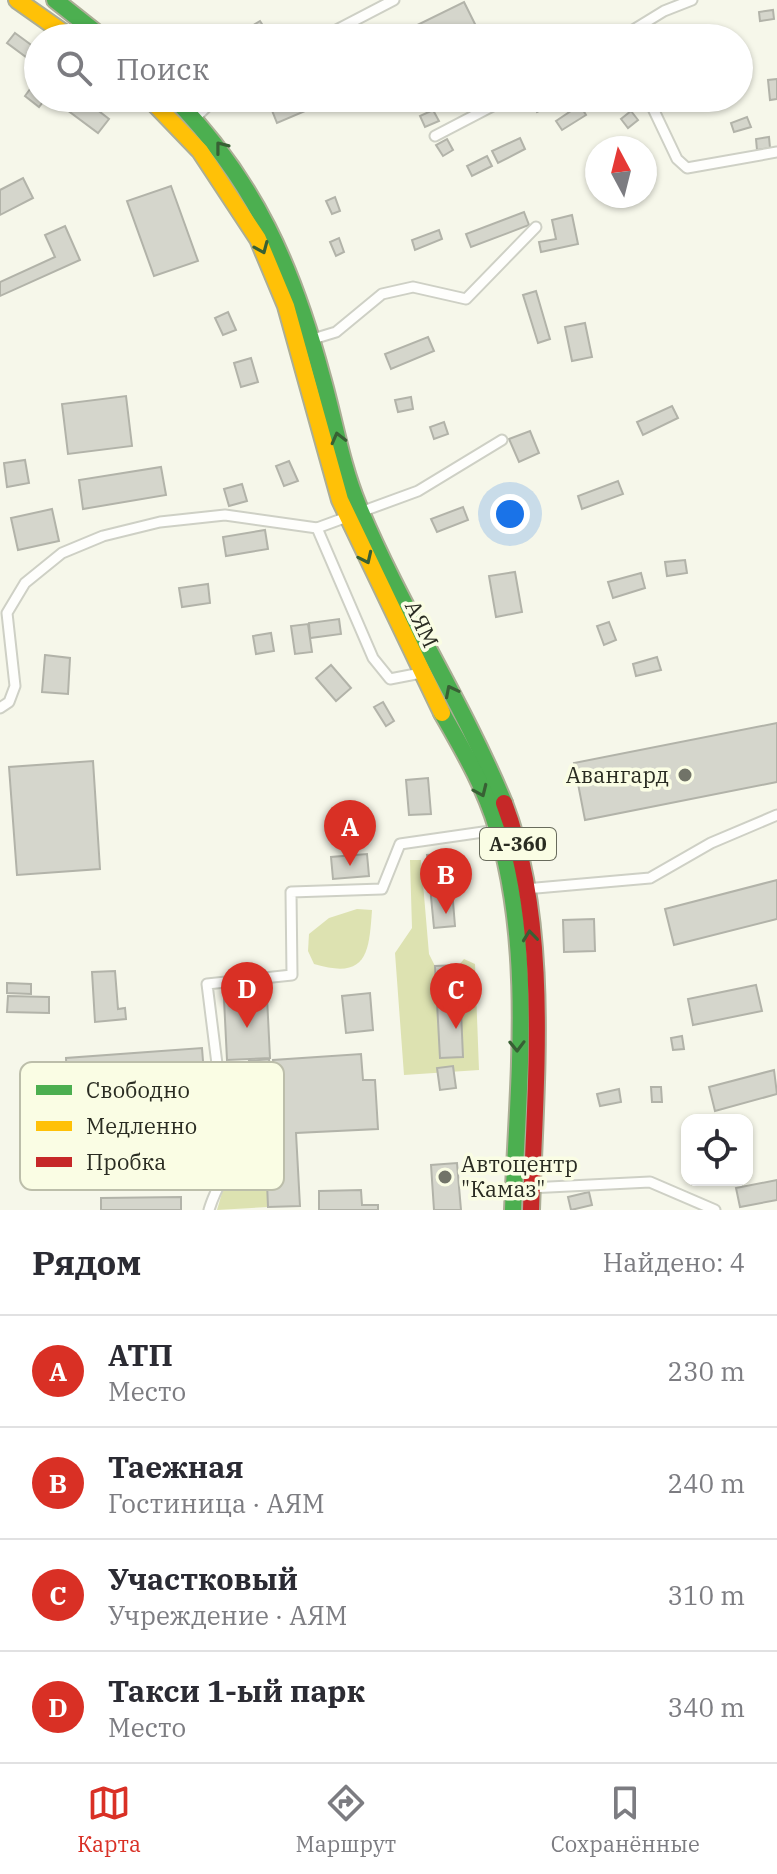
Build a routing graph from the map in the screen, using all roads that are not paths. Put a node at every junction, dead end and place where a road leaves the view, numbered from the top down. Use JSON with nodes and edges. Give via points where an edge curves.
{"nodes":[{"id":1,"x":17,"y":0,"type":"edge"},
{"id":2,"x":55,"y":0,"type":"edge"},
{"id":3,"x":394,"y":0,"type":"edge"},
{"id":4,"x":692,"y":0,"type":"edge"},
{"id":5,"x":51,"y":24,"type":"edge"},
{"id":6,"x":85,"y":24,"type":"edge"},
{"id":7,"x":348,"y":24,"type":"edge"},
{"id":8,"x":643,"y":24,"type":"edge"},
{"id":9,"x":162,"y":112,"type":"edge"},
{"id":10,"x":189,"y":112,"type":"edge"},
{"id":11,"x":201,"y":112,"type":"edge"},
{"id":12,"x":481,"y":112,"type":"edge"},
{"id":13,"x":655,"y":112,"type":"edge"},
{"id":14,"x":195,"y":118,"type":"junction"},
{"id":15,"x":435,"y":136,"type":"dead end"},
{"id":16,"x":777,"y":152,"type":"edge"},
{"id":17,"x":536,"y":227,"type":"dead end"},
{"id":18,"x":313,"y":339,"type":"junction"},
{"id":19,"x":502,"y":440,"type":"dead end"},
{"id":20,"x":354,"y":515,"type":"junction"},
{"id":21,"x":317,"y":528,"type":"junction"},
{"id":22,"x":421,"y":673,"type":"junction"},
{"id":23,"x":0,"y":708,"type":"edge"},
{"id":24,"x":777,"y":815,"type":"edge"},
{"id":25,"x":497,"y":830,"type":"junction"},
{"id":26,"x":525,"y":889,"type":"junction"},
{"id":27,"x":217,"y":1062,"type":"edge"},
{"id":28,"x":532,"y":1187,"type":"junction"},
{"id":29,"x":513,"y":1189,"type":"junction"},
{"id":30,"x":218,"y":1190,"type":"edge"},
{"id":31,"x":209,"y":1210,"type":"edge"},
{"id":32,"x":513,"y":1210,"type":"edge"},
{"id":33,"x":531,"y":1210,"type":"edge"},
{"id":34,"x":715,"y":1210,"type":"edge"}],
"edges":[{"from":1,"to":5,"type":"highway"},
{"from":2,"to":6,"type":"highway"},
{"from":3,"to":7,"type":"street"},
{"from":4,"to":8,"type":"street"},
{"from":9,"to":20,"type":"highway","name":"АЯМ","number":"А-360","one_way":true,"via":[[221,174],[253,226],[281,290]]},
{"from":10,"to":14,"type":"highway","name":"АЯМ","number":"А-360"},
{"from":11,"to":14,"type":"street"},
{"from":12,"to":15,"type":"street"},
{"from":13,"to":16,"type":"street","via":[[677,159],[687,168]]},
{"from":18,"to":14,"type":"highway","name":"АЯМ","number":"А-360","one_way":true,"via":[[270,222],[247,182]]},
{"from":17,"to":18,"type":"street","via":[[466,299],[413,287],[382,294],[336,332]]},
{"from":20,"to":18,"type":"highway","name":"АЯМ","number":"А-360","one_way":true},
{"from":19,"to":20,"type":"street","via":[[418,491]]},
{"from":20,"to":21,"type":"street"},
{"from":20,"to":22,"type":"highway","name":"АЯМ","number":"А-360","one_way":true},
{"from":26,"to":20,"type":"highway","name":"АЯМ","number":"А-360","one_way":true,"via":[[519,848],[495,779]]},
{"from":21,"to":22,"type":"street","via":[[373,658],[390,679]]},
{"from":21,"to":23,"type":"street","via":[[225,515],[160,522],[62,553],[25,583],[7,613],[15,686],[9,702]]},
{"from":22,"to":25,"type":"highway","name":"АЯМ","number":"А-360","one_way":true},
{"from":24,"to":26,"type":"street","via":[[711,843],[650,878]]},
{"from":25,"to":27,"type":"street","via":[[400,844],[382,889],[291,892],[292,975],[207,984]]},
{"from":25,"to":29,"type":"highway","name":"АЯМ","number":"А-360","one_way":true,"via":[[513,918],[516,975]]},
{"from":28,"to":26,"type":"highway","name":"АЯМ","number":"А-360","one_way":true,"via":[[533,961]]},
{"from":28,"to":29,"type":"street"},
{"from":28,"to":33,"type":"highway","name":"АЯМ","number":"А-360"},
{"from":28,"to":34,"type":"street","via":[[650,1182]]},
{"from":29,"to":32,"type":"highway","name":"АЯМ","number":"А-360"},
{"from":30,"to":31,"type":"street"}]}
